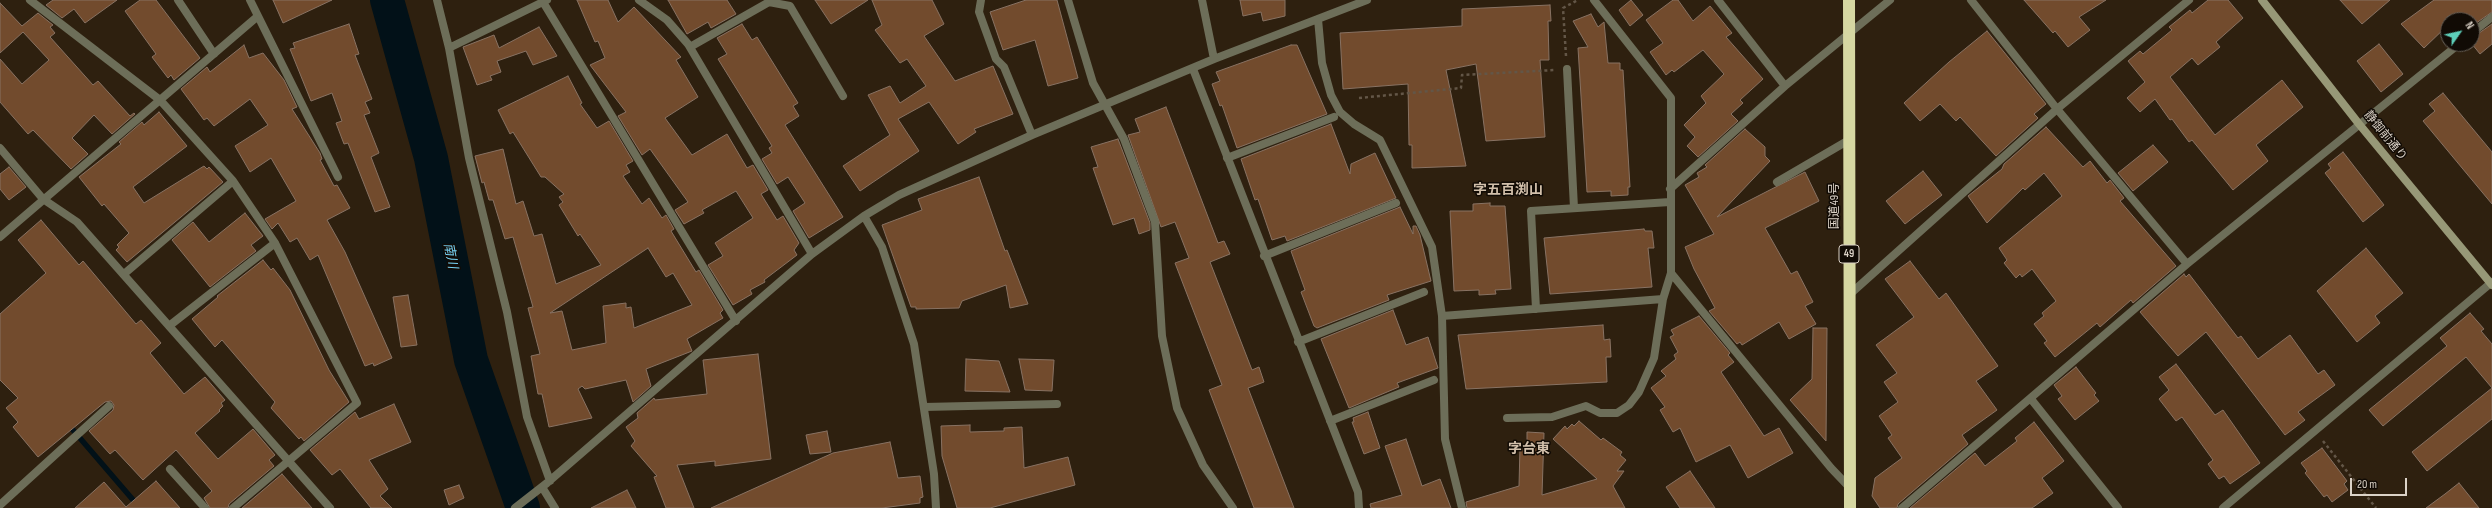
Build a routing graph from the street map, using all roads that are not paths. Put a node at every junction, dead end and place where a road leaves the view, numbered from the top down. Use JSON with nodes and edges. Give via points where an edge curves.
{"nodes":[{"id":1,"x":30,"y":0,"type":"edge"},
{"id":2,"x":178,"y":0,"type":"edge"},
{"id":3,"x":250,"y":0,"type":"edge"},
{"id":4,"x":437,"y":0,"type":"edge"},
{"id":5,"x":639,"y":0,"type":"edge"},
{"id":6,"x":981,"y":0,"type":"edge"},
{"id":7,"x":1068,"y":0,"type":"edge"},
{"id":8,"x":1202,"y":0,"type":"edge"},
{"id":9,"x":1367,"y":0,"type":"edge"},
{"id":10,"x":1594,"y":0,"type":"edge"},
{"id":11,"x":1718,"y":0,"type":"edge"},
{"id":12,"x":1849,"y":0,"type":"edge"},
{"id":13,"x":1890,"y":0,"type":"edge"},
{"id":14,"x":1971,"y":0,"type":"edge"},
{"id":15,"x":2189,"y":0,"type":"edge"},
{"id":16,"x":2262,"y":0,"type":"edge"},
{"id":17,"x":545,"y":1,"type":"edge"},
{"id":18,"x":258,"y":16,"type":"junction"},
{"id":19,"x":2492,"y":17,"type":"edge"},
{"id":20,"x":1318,"y":19,"type":"junction"},
{"id":21,"x":2480,"y":27,"type":"edge"},
{"id":22,"x":1849,"y":32,"type":"junction"},
{"id":23,"x":690,"y":47,"type":"junction"},
{"id":24,"x":449,"y":48,"type":"junction"},
{"id":25,"x":2448,"y":52,"type":"edge"},
{"id":26,"x":214,"y":54,"type":"junction"},
{"id":27,"x":1214,"y":59,"type":"junction"},
{"id":28,"x":1193,"y":69,"type":"junction"},
{"id":29,"x":1567,"y":69,"type":"road end"},
{"id":30,"x":1785,"y":86,"type":"junction"},
{"id":31,"x":843,"y":96,"type":"dead end"},
{"id":32,"x":160,"y":100,"type":"junction"},
{"id":33,"x":1104,"y":106,"type":"junction"},
{"id":34,"x":2057,"y":109,"type":"junction"},
{"id":35,"x":1334,"y":117,"type":"dead end"},
{"id":36,"x":2359,"y":124,"type":"junction"},
{"id":37,"x":1032,"y":135,"type":"junction"},
{"id":38,"x":1849,"y":140,"type":"junction"},
{"id":39,"x":0,"y":148,"type":"edge"},
{"id":40,"x":1227,"y":158,"type":"junction"},
{"id":41,"x":338,"y":177,"type":"dead end"},
{"id":42,"x":233,"y":181,"type":"junction"},
{"id":43,"x":1777,"y":182,"type":"dead end"},
{"id":44,"x":1670,"y":189,"type":"junction"},
{"id":45,"x":43,"y":200,"type":"junction"},
{"id":46,"x":1670,"y":202,"type":"junction"},
{"id":47,"x":1396,"y":203,"type":"dead end"},
{"id":48,"x":1574,"y":208,"type":"junction"},
{"id":49,"x":864,"y":216,"type":"junction"},
{"id":50,"x":0,"y":237,"type":"edge"},
{"id":51,"x":275,"y":243,"type":"junction"},
{"id":52,"x":812,"y":254,"type":"junction"},
{"id":53,"x":1264,"y":256,"type":"junction"},
{"id":54,"x":2186,"y":264,"type":"junction"},
{"id":55,"x":1671,"y":273,"type":"junction"},
{"id":56,"x":124,"y":274,"type":"junction"},
{"id":57,"x":2492,"y":284,"type":"edge"},
{"id":58,"x":1424,"y":292,"type":"dead end"},
{"id":59,"x":1849,"y":295,"type":"junction"},
{"id":60,"x":1663,"y":299,"type":"junction"},
{"id":61,"x":1536,"y":309,"type":"junction"},
{"id":62,"x":1442,"y":316,"type":"junction"},
{"id":63,"x":736,"y":321,"type":"junction"},
{"id":64,"x":170,"y":326,"type":"junction"},
{"id":65,"x":1298,"y":342,"type":"junction"},
{"id":66,"x":1434,"y":380,"type":"dead end"},
{"id":67,"x":2031,"y":399,"type":"junction"},
{"id":68,"x":1057,"y":404,"type":"dead end"},
{"id":69,"x":109,"y":406,"type":"dead end"},
{"id":70,"x":924,"y":407,"type":"junction"},
{"id":71,"x":1507,"y":418,"type":"dead end"},
{"id":72,"x":1330,"y":421,"type":"junction"},
{"id":73,"x":289,"y":461,"type":"junction"},
{"id":74,"x":170,"y":469,"type":"dead end"},
{"id":75,"x":550,"y":481,"type":"junction"},
{"id":76,"x":542,"y":488,"type":"junction"},
{"id":77,"x":1850,"y":489,"type":"junction"},
{"id":78,"x":0,"y":504,"type":"edge"},
{"id":79,"x":1358,"y":507,"type":"edge"},
{"id":80,"x":205,"y":508,"type":"edge"},
{"id":81,"x":233,"y":508,"type":"edge"},
{"id":82,"x":330,"y":508,"type":"edge"},
{"id":83,"x":515,"y":508,"type":"edge"},
{"id":84,"x":555,"y":508,"type":"edge"},
{"id":85,"x":936,"y":508,"type":"edge"},
{"id":86,"x":1233,"y":508,"type":"edge"},
{"id":87,"x":1462,"y":508,"type":"edge"},
{"id":88,"x":1850,"y":508,"type":"edge"},
{"id":89,"x":1902,"y":508,"type":"edge"},
{"id":90,"x":2118,"y":508,"type":"edge"},
{"id":91,"x":2223,"y":508,"type":"edge"}],
"edges":[{"from":1,"to":32,"type":"street"},
{"from":2,"to":26,"type":"street"},
{"from":3,"to":18,"type":"street"},
{"from":4,"to":24,"type":"street"},
{"from":5,"to":23,"type":"street","via":[[667,20]]},
{"from":6,"to":37,"type":"street","via":[[979,12],[996,59],[1004,67]]},
{"from":7,"to":33,"type":"street","via":[[1093,83]]},
{"from":8,"to":27,"type":"street"},
{"from":9,"to":20,"type":"street"},
{"from":10,"to":44,"type":"street","via":[[1671,98]]},
{"from":11,"to":30,"type":"street"},
{"from":12,"to":22,"type":"highway","name":"国道49号","number":"49"},
{"from":13,"to":22,"type":"street"},
{"from":14,"to":34,"type":"street"},
{"from":15,"to":34,"type":"street"},
{"from":16,"to":36,"type":"street","name":"静御前通り"},
{"from":17,"to":24,"type":"street"},
{"from":17,"to":63,"type":"street"},
{"from":18,"to":26,"type":"street"},
{"from":18,"to":41,"type":"street"},
{"from":19,"to":21,"type":"street"},
{"from":20,"to":27,"type":"street"},
{"from":20,"to":62,"type":"street","via":[[1322,63],[1331,95],[1345,116],[1380,140],[1432,247]]},
{"from":22,"to":30,"type":"street"},
{"from":22,"to":38,"type":"highway","name":"国道49号","number":"49"},
{"from":23,"to":31,"type":"street","via":[[769,2],[790,6]]},
{"from":23,"to":52,"type":"street"},
{"from":24,"to":75,"type":"street","via":[[469,158],[507,312],[527,416]]},
{"from":25,"to":36,"type":"street"},
{"from":26,"to":32,"type":"street"},
{"from":27,"to":28,"type":"street"},
{"from":28,"to":33,"type":"street"},
{"from":28,"to":40,"type":"street"},
{"from":29,"to":48,"type":"street"},
{"from":30,"to":44,"type":"street"},
{"from":32,"to":42,"type":"street"},
{"from":32,"to":45,"type":"street"},
{"from":33,"to":37,"type":"street"},
{"from":33,"to":86,"type":"street","via":[[1124,139],[1155,222],[1162,336],[1177,408],[1203,465]]},
{"from":34,"to":54,"type":"street"},
{"from":34,"to":59,"type":"street"},
{"from":35,"to":40,"type":"street"},
{"from":36,"to":54,"type":"street"},
{"from":36,"to":57,"type":"street","name":"静御前通り"},
{"from":37,"to":49,"type":"street","via":[[905,192]]},
{"from":38,"to":43,"type":"street"},
{"from":38,"to":59,"type":"highway","name":"国道49号","number":"49"},
{"from":39,"to":45,"type":"street"},
{"from":40,"to":53,"type":"street"},
{"from":42,"to":51,"type":"street"},
{"from":42,"to":56,"type":"street"},
{"from":44,"to":46,"type":"street"},
{"from":45,"to":50,"type":"street"},
{"from":45,"to":56,"type":"street","via":[[77,222]]},
{"from":46,"to":48,"type":"street"},
{"from":46,"to":55,"type":"street"},
{"from":47,"to":53,"type":"street"},
{"from":48,"to":61,"type":"street","via":[[1531,211]]},
{"from":49,"to":52,"type":"street"},
{"from":49,"to":70,"type":"street","via":[[882,247],[896,285],[914,344]]},
{"from":51,"to":64,"type":"street"},
{"from":51,"to":73,"type":"street","via":[[357,403]]},
{"from":52,"to":63,"type":"street"},
{"from":53,"to":65,"type":"street"},
{"from":54,"to":67,"type":"street"},
{"from":55,"to":60,"type":"street"},
{"from":55,"to":77,"type":"street"},
{"from":56,"to":64,"type":"street"},
{"from":57,"to":91,"type":"street"},
{"from":58,"to":65,"type":"street"},
{"from":59,"to":77,"type":"highway","name":"国道49号","number":"49"},
{"from":60,"to":61,"type":"street"},
{"from":60,"to":71,"type":"street","via":[[1654,358],[1639,392],[1629,405],[1617,413],[1600,413],[1586,406],[1552,417]]},
{"from":61,"to":62,"type":"street"},
{"from":62,"to":87,"type":"street","via":[[1445,440]]},
{"from":63,"to":75,"type":"street"},
{"from":64,"to":73,"type":"street"},
{"from":65,"to":72,"type":"street"},
{"from":66,"to":72,"type":"street"},
{"from":67,"to":89,"type":"street"},
{"from":67,"to":90,"type":"street"},
{"from":68,"to":70,"type":"street"},
{"from":69,"to":78,"type":"street"},
{"from":70,"to":85,"type":"street","via":[[934,474]]},
{"from":72,"to":79,"type":"street","via":[[1358,492]]},
{"from":73,"to":81,"type":"street"},
{"from":73,"to":82,"type":"street"},
{"from":74,"to":80,"type":"street"},
{"from":75,"to":76,"type":"street"},
{"from":76,"to":83,"type":"street"},
{"from":76,"to":84,"type":"street"},
{"from":77,"to":88,"type":"highway","name":"国道49号","number":"49"}]}
